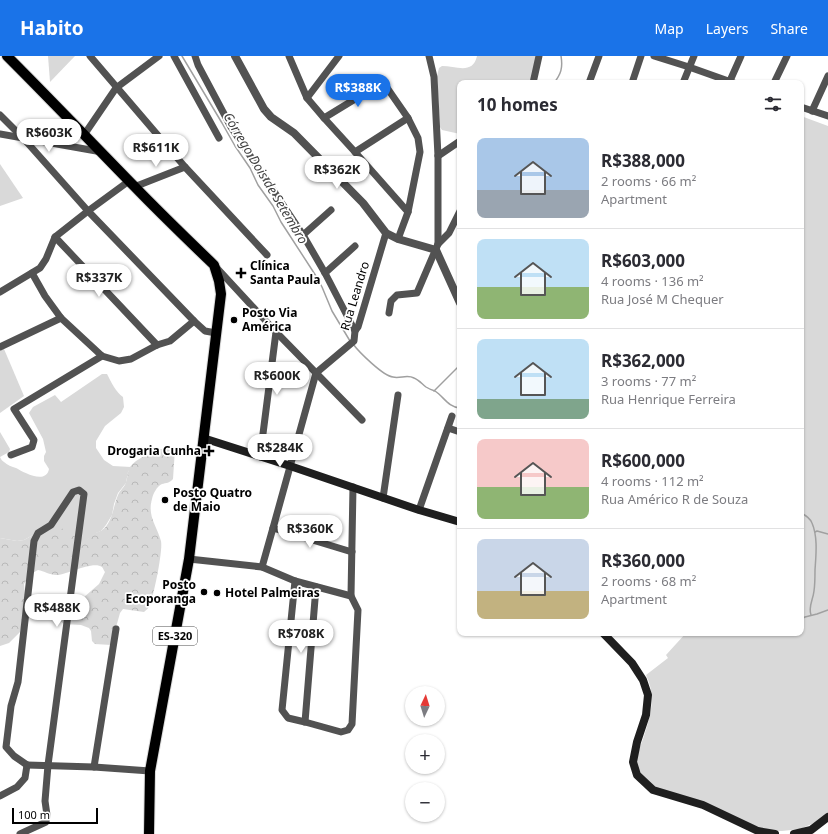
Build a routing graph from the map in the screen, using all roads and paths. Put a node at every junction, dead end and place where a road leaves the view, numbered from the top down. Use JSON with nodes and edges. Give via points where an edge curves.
{"nodes":[{"id":1,"x":7,"y":56,"type":"edge"},
{"id":2,"x":90,"y":56,"type":"edge"},
{"id":3,"x":160,"y":56,"type":"edge"},
{"id":4,"x":174,"y":56,"type":"edge"},
{"id":5,"x":195,"y":56,"type":"edge"},
{"id":6,"x":235,"y":56,"type":"edge"},
{"id":7,"x":288,"y":56,"type":"edge"},
{"id":8,"x":339,"y":56,"type":"edge"},
{"id":9,"x":429,"y":56,"type":"edge"},
{"id":10,"x":539,"y":56,"type":"edge"},
{"id":11,"x":599,"y":56,"type":"edge"},
{"id":12,"x":641,"y":56,"type":"edge"},
{"id":13,"x":654,"y":56,"type":"edge"},
{"id":14,"x":694,"y":56,"type":"edge"},
{"id":15,"x":741,"y":56,"type":"edge"},
{"id":16,"x":787,"y":56,"type":"edge"},
{"id":17,"x":689,"y":67,"type":"junction"},
{"id":18,"x":828,"y":76,"type":"edge"},
{"id":19,"x":534,"y":80,"type":"edge"},
{"id":20,"x":590,"y":80,"type":"edge"},
{"id":21,"x":633,"y":80,"type":"edge"},
{"id":22,"x":684,"y":80,"type":"edge"},
{"id":23,"x":725,"y":80,"type":"edge"},
{"id":24,"x":732,"y":80,"type":"edge"},
{"id":25,"x":775,"y":80,"type":"edge"},
{"id":26,"x":116,"y":88,"type":"junction"},
{"id":27,"x":308,"y":98,"type":"junction"},
{"id":28,"x":804,"y":108,"type":"edge"},
{"id":29,"x":812,"y":111,"type":"junction"},
{"id":30,"x":0,"y":115,"type":"edge"},
{"id":31,"x":828,"y":116,"type":"edge"},
{"id":32,"x":324,"y":118,"type":"junction"},
{"id":33,"x":408,"y":118,"type":"junction"},
{"id":34,"x":0,"y":134,"type":"edge"},
{"id":35,"x":84,"y":135,"type":"junction"},
{"id":36,"x":219,"y":138,"type":"dead end"},
{"id":37,"x":24,"y":139,"type":"junction"},
{"id":38,"x":457,"y":143,"type":"edge"},
{"id":39,"x":102,"y":152,"type":"junction"},
{"id":40,"x":355,"y":152,"type":"junction"},
{"id":41,"x":438,"y":156,"type":"junction"},
{"id":42,"x":185,"y":167,"type":"junction"},
{"id":43,"x":132,"y":184,"type":"junction"},
{"id":44,"x":88,"y":210,"type":"junction"},
{"id":45,"x":331,"y":210,"type":"dead end"},
{"id":46,"x":408,"y":212,"type":"junction"},
{"id":47,"x":457,"y":217,"type":"edge"},
{"id":48,"x":386,"y":233,"type":"junction"},
{"id":49,"x":303,"y":235,"type":"junction"},
{"id":50,"x":54,"y":237,"type":"junction"},
{"id":51,"x":398,"y":240,"type":"junction"},
{"id":52,"x":355,"y":246,"type":"dead end"},
{"id":53,"x":437,"y":247,"type":"junction"},
{"id":54,"x":267,"y":256,"type":"dead end"},
{"id":55,"x":214,"y":265,"type":"junction"},
{"id":56,"x":32,"y":273,"type":"junction"},
{"id":57,"x":325,"y":273,"type":"junction"},
{"id":58,"x":237,"y":290,"type":"junction"},
{"id":59,"x":0,"y":292,"type":"edge"},
{"id":60,"x":220,"y":294,"type":"junction"},
{"id":61,"x":457,"y":296,"type":"edge"},
{"id":62,"x":389,"y":314,"type":"dead end"},
{"id":63,"x":61,"y":318,"type":"junction"},
{"id":64,"x":194,"y":321,"type":"junction"},
{"id":65,"x":355,"y":331,"type":"junction"},
{"id":66,"x":276,"y":332,"type":"junction"},
{"id":67,"x":216,"y":333,"type":"junction"},
{"id":68,"x":157,"y":345,"type":"junction"},
{"id":69,"x":0,"y":347,"type":"edge"},
{"id":70,"x":102,"y":356,"type":"junction"},
{"id":71,"x":316,"y":373,"type":"junction"},
{"id":72,"x":398,"y":395,"type":"dead end"},
{"id":73,"x":452,"y":416,"type":"dead end"},
{"id":74,"x":362,"y":420,"type":"dead end"},
{"id":75,"x":448,"y":428,"type":"junction"},
{"id":76,"x":457,"y":431,"type":"edge"},
{"id":77,"x":204,"y":438,"type":"junction"},
{"id":78,"x":11,"y":455,"type":"dead end"},
{"id":79,"x":260,"y":457,"type":"junction"},
{"id":80,"x":290,"y":466,"type":"junction"},
{"id":81,"x":353,"y":487,"type":"junction"},
{"id":82,"x":383,"y":498,"type":"junction"},
{"id":83,"x":419,"y":510,"type":"junction"},
{"id":84,"x":457,"y":521,"type":"edge"},
{"id":85,"x":273,"y":528,"type":"junction"},
{"id":86,"x":352,"y":552,"type":"junction"},
{"id":87,"x":189,"y":559,"type":"junction"},
{"id":88,"x":262,"y":567,"type":"junction"},
{"id":89,"x":295,"y":581,"type":"junction"},
{"id":90,"x":316,"y":587,"type":"junction"},
{"id":91,"x":351,"y":596,"type":"junction"},
{"id":92,"x":116,"y":629,"type":"dead end"},
{"id":93,"x":606,"y":636,"type":"edge"},
{"id":94,"x":305,"y":722,"type":"junction"},
{"id":95,"x":27,"y":765,"type":"junction"},
{"id":96,"x":48,"y":765,"type":"junction"},
{"id":97,"x":94,"y":767,"type":"junction"},
{"id":98,"x":150,"y":771,"type":"junction"},
{"id":99,"x":0,"y":796,"type":"edge"},
{"id":100,"x":828,"y":817,"type":"edge"},
{"id":101,"x":20,"y":834,"type":"edge"},
{"id":102,"x":149,"y":834,"type":"edge"},
{"id":103,"x":775,"y":834,"type":"edge"},
{"id":104,"x":794,"y":834,"type":"edge"}],
"edges":[{"from":1,"to":35,"type":"main road"},
{"from":2,"to":26,"type":"street"},
{"from":3,"to":26,"type":"street"},
{"from":4,"to":36,"type":"street"},
{"from":5,"to":49,"type":"street","via":[[231,127]]},
{"from":6,"to":48,"type":"street","via":[[270,117],[294,134],[363,203]]},
{"from":7,"to":27,"type":"street"},
{"from":8,"to":27,"type":"street"},
{"from":9,"to":41,"type":"street","via":[[434,77]]},
{"from":10,"to":19,"type":"street"},
{"from":11,"to":20,"type":"street"},
{"from":12,"to":21,"type":"street"},
{"from":13,"to":17,"type":"street"},
{"from":14,"to":17,"type":"street"},
{"from":15,"to":24,"type":"street"},
{"from":16,"to":25,"type":"street"},
{"from":17,"to":22,"type":"street"},
{"from":17,"to":23,"type":"street"},
{"from":18,"to":29,"type":"street"},
{"from":26,"to":35,"type":"street"},
{"from":26,"to":42,"type":"street"},
{"from":27,"to":32,"type":"street"},
{"from":28,"to":29,"type":"street"},
{"from":29,"to":31,"type":"street"},
{"from":30,"to":37,"type":"street"},
{"from":32,"to":33,"type":"street","via":[[383,82]]},
{"from":32,"to":40,"type":"street"},
{"from":33,"to":40,"type":"street"},
{"from":33,"to":46,"type":"street","via":[[418,138],[420,152]]},
{"from":34,"to":37,"type":"street"},
{"from":35,"to":39,"type":"main road"},
{"from":37,"to":39,"type":"street"},
{"from":37,"to":44,"type":"street"},
{"from":38,"to":41,"type":"street"},
{"from":39,"to":43,"type":"main road"},
{"from":40,"to":46,"type":"street"},
{"from":41,"to":53,"type":"street"},
{"from":42,"to":43,"type":"street"},
{"from":42,"to":54,"type":"street"},
{"from":43,"to":44,"type":"street"},
{"from":43,"to":55,"type":"main road"},
{"from":44,"to":50,"type":"street"},
{"from":44,"to":64,"type":"street"},
{"from":45,"to":49,"type":"street"},
{"from":46,"to":51,"type":"street"},
{"from":47,"to":53,"type":"street","via":[[449,233]]},
{"from":48,"to":51,"type":"street"},
{"from":48,"to":65,"type":"street","name":"Rua Leandro"},
{"from":49,"to":57,"type":"street"},
{"from":50,"to":56,"type":"street","via":[[43,264]]},
{"from":50,"to":68,"type":"street"},
{"from":51,"to":53,"type":"street"},
{"from":52,"to":57,"type":"street"},
{"from":53,"to":61,"type":"street"},
{"from":53,"to":62,"type":"street","via":[[417,293],[397,294],[391,301]]},
{"from":55,"to":58,"type":"street"},
{"from":55,"to":60,"type":"main road"},
{"from":56,"to":59,"type":"street"},
{"from":56,"to":63,"type":"street"},
{"from":57,"to":65,"type":"street"},
{"from":58,"to":60,"type":"street"},
{"from":58,"to":66,"type":"street"},
{"from":60,"to":67,"type":"main road"},
{"from":63,"to":69,"type":"street"},
{"from":63,"to":70,"type":"street"},
{"from":64,"to":67,"type":"street","via":[[206,331]]},
{"from":64,"to":68,"type":"street","via":[[170,341]]},
{"from":65,"to":71,"type":"street","name":"Rua Leandro","via":[[354,341]]},
{"from":66,"to":71,"type":"street"},
{"from":66,"to":79,"type":"street"},
{"from":67,"to":77,"type":"main road"},
{"from":68,"to":70,"type":"street","via":[[131,359],[119,361]]},
{"from":70,"to":78,"type":"street","via":[[14,409],[34,440],[32,447]]},
{"from":71,"to":74,"type":"street"},
{"from":71,"to":80,"type":"street"},
{"from":72,"to":82,"type":"street"},
{"from":73,"to":75,"type":"street"},
{"from":75,"to":76,"type":"street"},
{"from":75,"to":83,"type":"street"},
{"from":77,"to":79,"type":"main road"},
{"from":77,"to":87,"type":"main road","number":"ES-320"},
{"from":79,"to":80,"type":"main road"},
{"from":80,"to":81,"type":"main road"},
{"from":80,"to":85,"type":"street"},
{"from":81,"to":82,"type":"main road"},
{"from":81,"to":86,"type":"street"},
{"from":82,"to":83,"type":"main road"},
{"from":83,"to":84,"type":"main road"},
{"from":85,"to":86,"type":"street"},
{"from":85,"to":88,"type":"street"},
{"from":86,"to":91,"type":"street"},
{"from":87,"to":88,"type":"street"},
{"from":87,"to":98,"type":"main road","number":"ES-320"},
{"from":88,"to":89,"type":"street"},
{"from":89,"to":90,"type":"street"},
{"from":89,"to":94,"type":"street","via":[[282,710],[288,718]]},
{"from":90,"to":91,"type":"street"},
{"from":90,"to":94,"type":"street"},
{"from":91,"to":94,"type":"street","via":[[358,610],[352,724],[348,730],[341,732]]},
{"from":92,"to":97,"type":"street"},
{"from":93,"to":103,"type":"main road","via":[[632,663],[643,680],[648,695],[646,716],[633,762],[637,775],[653,790],[703,805],[758,831]]},
{"from":95,"to":96,"type":"street"},
{"from":95,"to":96,"type":"street","via":[[6,747],[11,706],[18,682],[34,542],[38,534],[51,525],[73,492],[79,490],[84,494]]},
{"from":95,"to":99,"type":"street","via":[[25,778],[17,788]]},
{"from":96,"to":97,"type":"street"},
{"from":96,"to":101,"type":"street","via":[[46,822]]},
{"from":97,"to":98,"type":"street"},
{"from":98,"to":102,"type":"main road","number":"ES-320"},
{"from":100,"to":104,"type":"main road","via":[[811,830]]}]}
